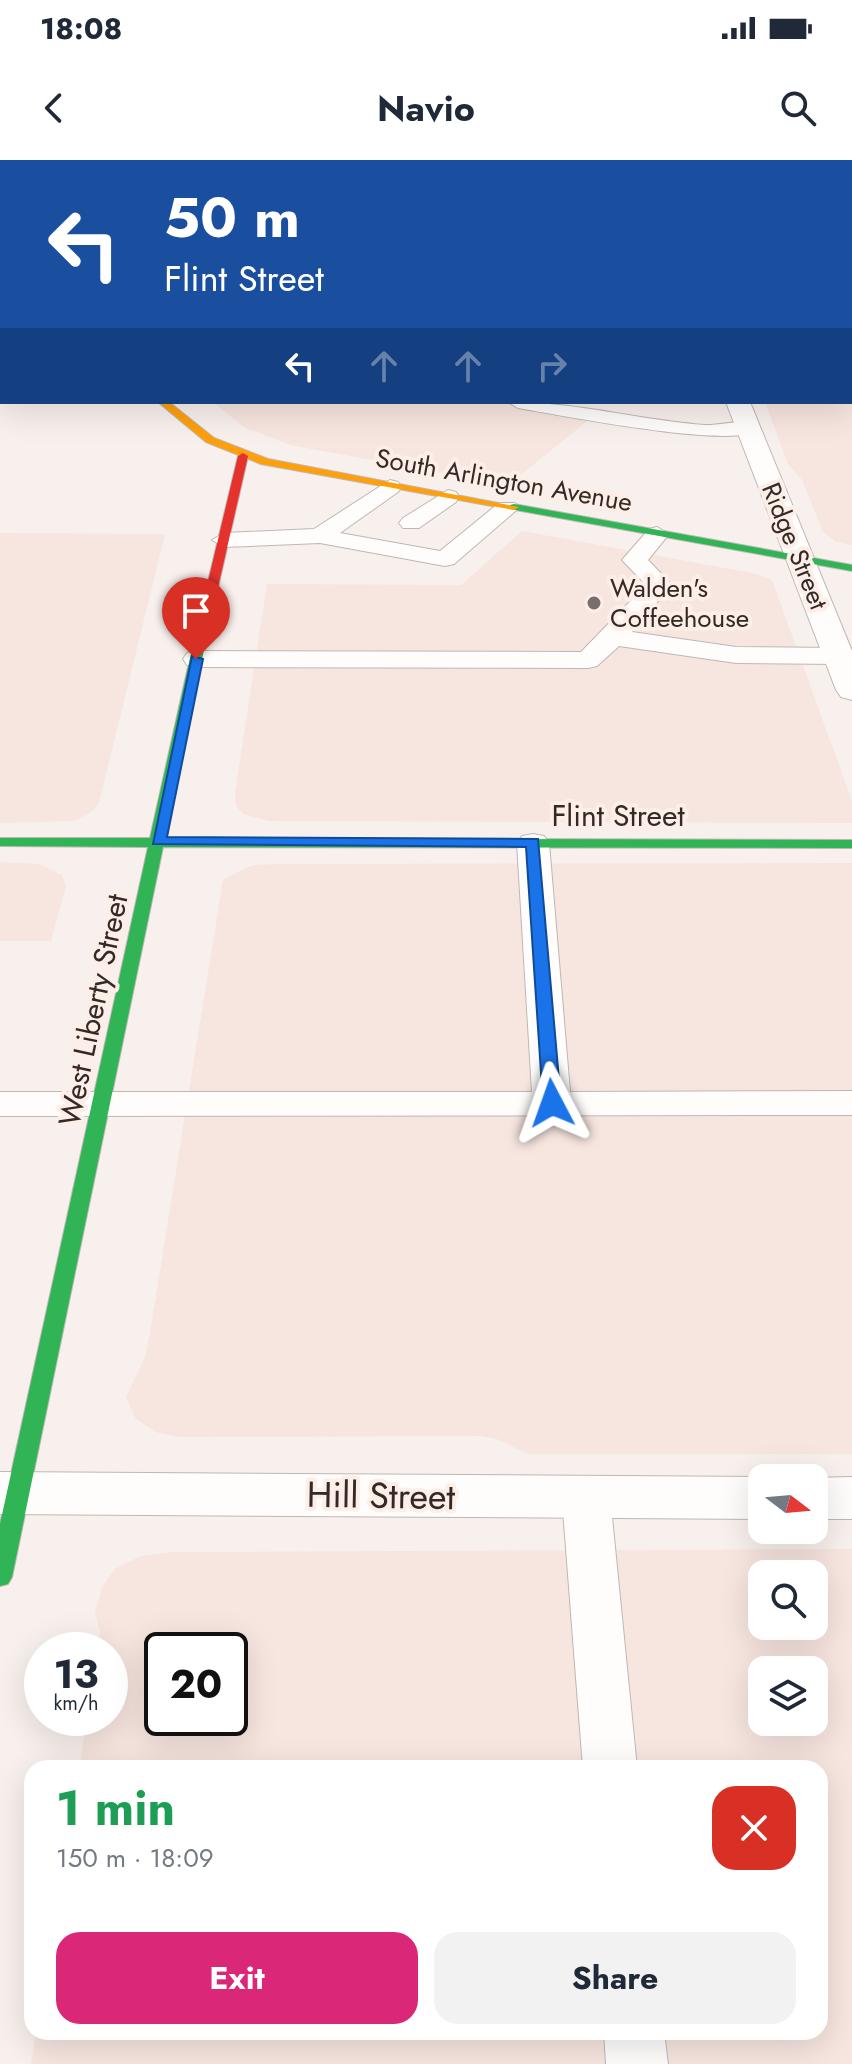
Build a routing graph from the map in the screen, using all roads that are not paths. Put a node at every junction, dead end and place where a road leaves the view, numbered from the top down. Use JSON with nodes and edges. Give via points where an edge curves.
{"nodes":[{"id":1,"x":165,"y":404,"type":"edge"},
{"id":2,"x":531,"y":404,"type":"edge"},
{"id":3,"x":739,"y":404,"type":"edge"},
{"id":4,"x":748,"y":429,"type":"junction"},
{"id":5,"x":243,"y":456,"type":"junction"},
{"id":6,"x":390,"y":487,"type":"junction"},
{"id":7,"x":448,"y":497,"type":"junction"},
{"id":8,"x":507,"y":508,"type":"junction"},
{"id":9,"x":411,"y":523,"type":"dead end"},
{"id":10,"x":657,"y":534,"type":"junction"},
{"id":11,"x":320,"y":536,"type":"junction"},
{"id":12,"x":224,"y":540,"type":"junction"},
{"id":13,"x":802,"y":560,"type":"junction"},
{"id":14,"x":852,"y":568,"type":"edge"},
{"id":15,"x":613,"y":637,"type":"junction"},
{"id":16,"x":839,"y":656,"type":"junction"},
{"id":17,"x":196,"y":659,"type":"junction"},
{"id":18,"x":852,"y":690,"type":"edge"},
{"id":19,"x":158,"y":841,"type":"junction"},
{"id":20,"x":0,"y":842,"type":"edge"},
{"id":21,"x":533,"y":843,"type":"junction"},
{"id":22,"x":852,"y":844,"type":"edge"},
{"id":23,"x":101,"y":1103,"type":"junction"},
{"id":24,"x":552,"y":1103,"type":"junction"},
{"id":25,"x":852,"y":1103,"type":"edge"},
{"id":26,"x":0,"y":1104,"type":"edge"},
{"id":27,"x":9,"y":1493,"type":"edge"},
{"id":28,"x":586,"y":1497,"type":"junction"},
{"id":29,"x":748,"y":1498,"type":"edge"},
{"id":30,"x":828,"y":1498,"type":"edge"},
{"id":31,"x":852,"y":1498,"type":"edge"},
{"id":32,"x":0,"y":1577,"type":"edge"},
{"id":33,"x":609,"y":1760,"type":"edge"},
{"id":34,"x":635,"y":2040,"type":"edge"},
{"id":35,"x":637,"y":2064,"type":"edge"}],
"edges":[{"from":1,"to":5,"type":"main road","name":"South Arlington Avenue","via":[[187,426]]},
{"from":2,"to":4,"type":"lane","via":[[706,431]]},
{"from":3,"to":4,"type":"street","name":"Ridge Street"},
{"from":4,"to":13,"type":"street","name":"Ridge Street"},
{"from":5,"to":6,"type":"main road","name":"South Arlington Avenue"},
{"from":5,"to":12,"type":"main road","name":"West Liberty Street"},
{"from":6,"to":7,"type":"main road","name":"South Arlington Avenue"},
{"from":6,"to":11,"type":"lane"},
{"from":7,"to":8,"type":"main road","name":"South Arlington Avenue"},
{"from":7,"to":9,"type":"lane"},
{"from":8,"to":10,"type":"main road","name":"South Arlington Avenue"},
{"from":8,"to":11,"type":"lane","via":[[445,559],[384,543]]},
{"from":10,"to":13,"type":"main road","name":"South Arlington Avenue"},
{"from":10,"to":15,"type":"lane","via":[[634,560],[660,585]]},
{"from":11,"to":12,"type":"lane"},
{"from":12,"to":17,"type":"main road","name":"West Liberty Street"},
{"from":13,"to":14,"type":"main road","name":"South Arlington Avenue"},
{"from":13,"to":16,"type":"street","name":"Ridge Street"},
{"from":15,"to":16,"type":"lane","via":[[736,655]]},
{"from":15,"to":17,"type":"lane","via":[[588,660]]},
{"from":16,"to":18,"type":"street","name":"Ridge Street"},
{"from":17,"to":19,"type":"main road","name":"West Liberty Street"},
{"from":19,"to":20,"type":"main road","name":"Flint Street"},
{"from":19,"to":21,"type":"main road","name":"Flint Street"},
{"from":19,"to":23,"type":"main road","name":"West Liberty Street"},
{"from":21,"to":22,"type":"main road","name":"Flint Street"},
{"from":21,"to":24,"type":"lane"},
{"from":23,"to":24,"type":"lane"},
{"from":23,"to":26,"type":"lane"},
{"from":23,"to":27,"type":"main road","name":"West Liberty Street"},
{"from":24,"to":25,"type":"lane"},
{"from":27,"to":28,"type":"street","name":"Hill Street"},
{"from":27,"to":32,"type":"main road","name":"West Liberty Street"},
{"from":28,"to":29,"type":"street","name":"Hill Street"},
{"from":28,"to":33,"type":"lane"},
{"from":30,"to":31,"type":"street"},
{"from":34,"to":35,"type":"lane"}]}
